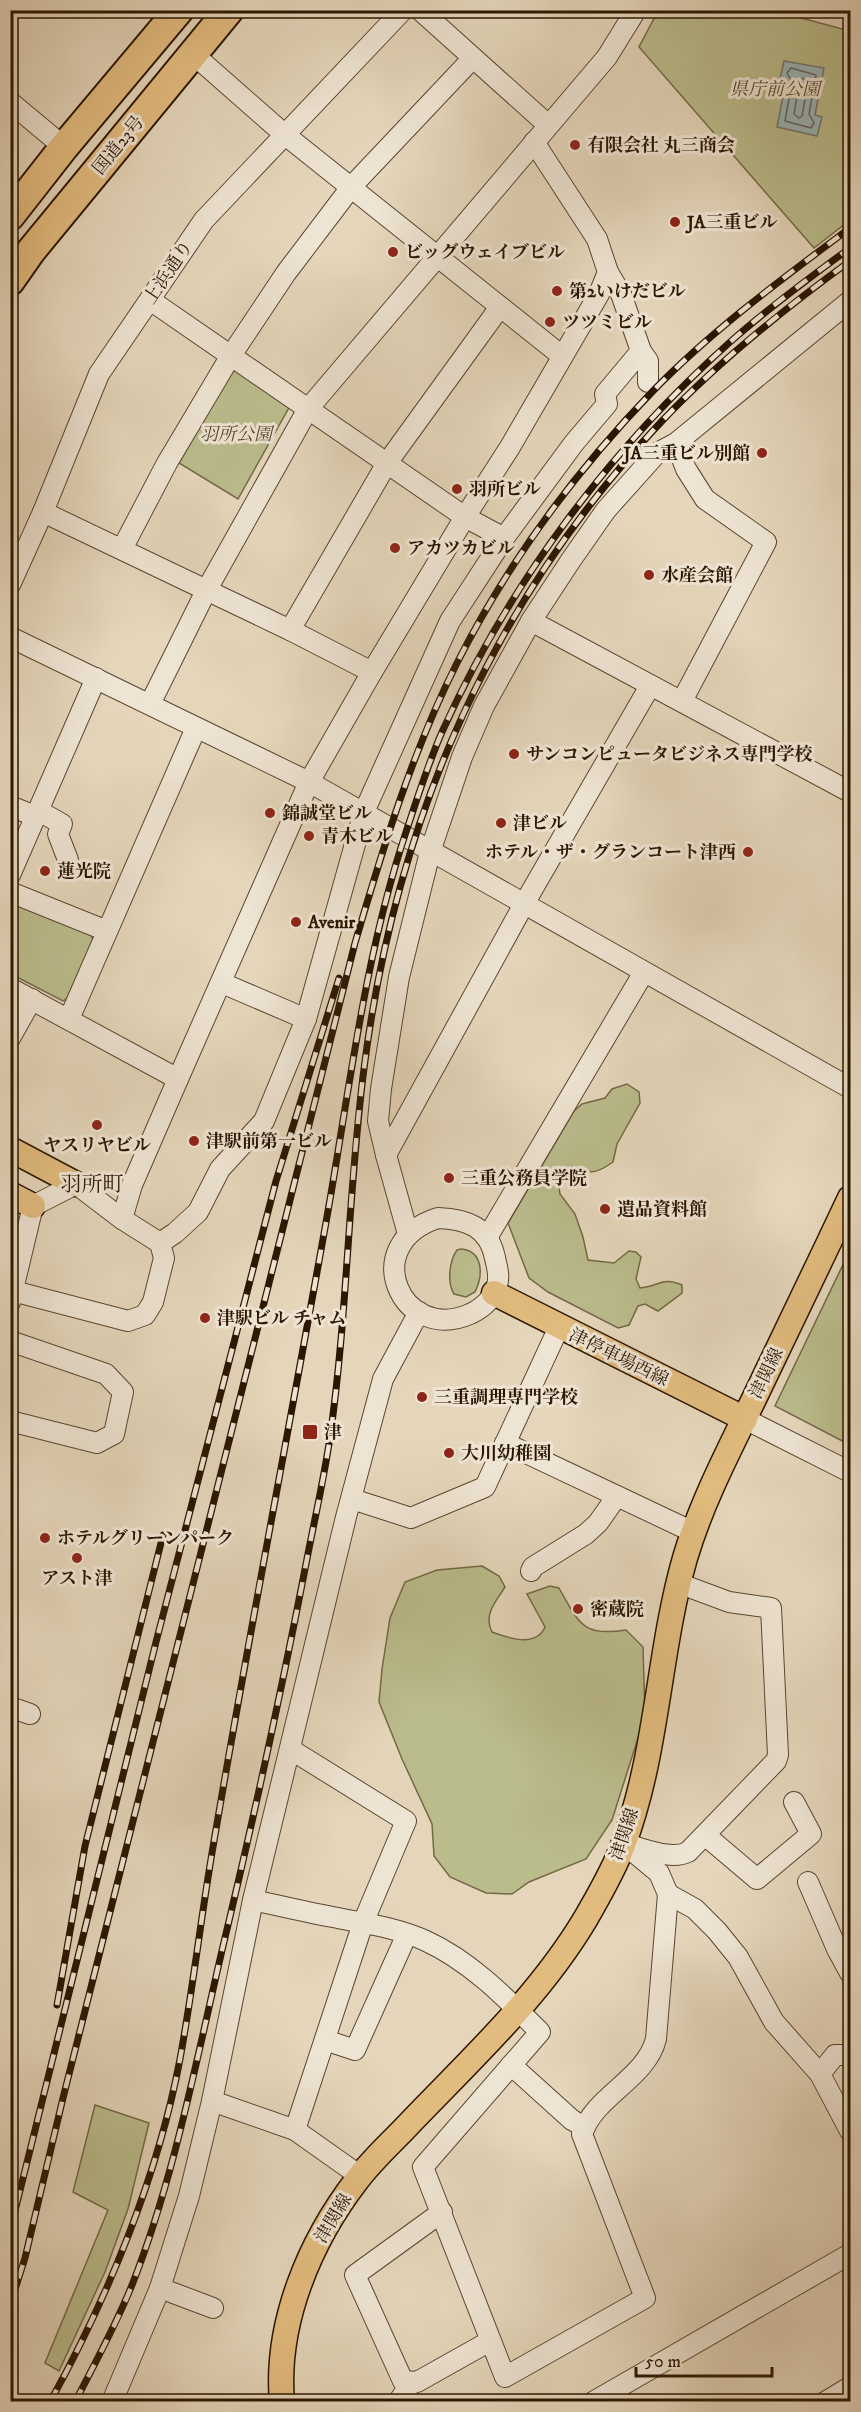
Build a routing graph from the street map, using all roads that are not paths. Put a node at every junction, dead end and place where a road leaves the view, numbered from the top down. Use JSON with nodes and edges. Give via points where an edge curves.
{"nodes":[{"id":1,"x":179,"y":10,"type":"edge"},
{"id":2,"x":229,"y":10,"type":"edge"},
{"id":3,"x":403,"y":10,"type":"edge"},
{"id":4,"x":420,"y":10,"type":"edge"},
{"id":5,"x":636,"y":10,"type":"edge"},
{"id":6,"x":193,"y":54,"type":"junction"},
{"id":7,"x":472,"y":59,"type":"junction"},
{"id":8,"x":10,"y":102,"type":"edge"},
{"id":9,"x":548,"y":125,"type":"junction"},
{"id":10,"x":284,"y":134,"type":"junction"},
{"id":11,"x":534,"y":142,"type":"junction"},
{"id":12,"x":64,"y":147,"type":"junction"},
{"id":13,"x":352,"y":186,"type":"junction"},
{"id":14,"x":10,"y":216,"type":"edge"},
{"id":15,"x":437,"y":256,"type":"junction"},
{"id":16,"x":608,"y":272,"type":"junction"},
{"id":17,"x":10,"y":281,"type":"edge"},
{"id":18,"x":150,"y":300,"type":"junction"},
{"id":19,"x":850,"y":301,"type":"edge"},
{"id":20,"x":500,"y":307,"type":"junction"},
{"id":21,"x":641,"y":351,"type":"junction"},
{"id":22,"x":230,"y":357,"type":"junction"},
{"id":23,"x":562,"y":357,"type":"junction"},
{"id":24,"x":648,"y":382,"type":"dead end"},
{"id":25,"x":308,"y":409,"type":"junction"},
{"id":26,"x":676,"y":443,"type":"junction"},
{"id":27,"x":387,"y":463,"type":"junction"},
{"id":28,"x":43,"y":512,"type":"junction"},
{"id":29,"x":465,"y":517,"type":"junction"},
{"id":30,"x":504,"y":538,"type":"junction"},
{"id":31,"x":122,"y":549,"type":"junction"},
{"id":32,"x":10,"y":585,"type":"edge"},
{"id":33,"x":206,"y":591,"type":"junction"},
{"id":34,"x":531,"y":621,"type":"junction"},
{"id":35,"x":290,"y":630,"type":"junction"},
{"id":36,"x":10,"y":637,"type":"edge"},
{"id":37,"x":372,"y":672,"type":"junction"},
{"id":38,"x":96,"y":678,"type":"junction"},
{"id":39,"x":650,"y":686,"type":"junction"},
{"id":40,"x":682,"y":701,"type":"junction"},
{"id":41,"x":150,"y":704,"type":"junction"},
{"id":42,"x":196,"y":728,"type":"junction"},
{"id":43,"x":309,"y":782,"type":"junction"},
{"id":44,"x":850,"y":792,"type":"edge"},
{"id":45,"x":10,"y":806,"type":"edge"},
{"id":46,"x":364,"y":812,"type":"junction"},
{"id":47,"x":40,"y":816,"type":"junction"},
{"id":48,"x":430,"y":852,"type":"junction"},
{"id":49,"x":59,"y":857,"type":"dead end"},
{"id":50,"x":10,"y":875,"type":"edge"},
{"id":51,"x":10,"y":892,"type":"edge"},
{"id":52,"x":524,"y":904,"type":"junction"},
{"id":53,"x":107,"y":931,"type":"junction"},
{"id":54,"x":644,"y":972,"type":"junction"},
{"id":55,"x":222,"y":983,"type":"junction"},
{"id":56,"x":10,"y":988,"type":"edge"},
{"id":57,"x":32,"y":999,"type":"junction"},
{"id":58,"x":69,"y":1018,"type":"junction"},
{"id":59,"x":306,"y":1019,"type":"junction"},
{"id":60,"x":10,"y":1038,"type":"edge"},
{"id":61,"x":178,"y":1079,"type":"junction"},
{"id":62,"x":850,"y":1088,"type":"edge"},
{"id":63,"x":10,"y":1149,"type":"edge"},
{"id":64,"x":386,"y":1155,"type":"junction"},
{"id":65,"x":76,"y":1184,"type":"junction"},
{"id":66,"x":10,"y":1194,"type":"edge"},
{"id":67,"x":850,"y":1199,"type":"edge"},
{"id":68,"x":33,"y":1206,"type":"junction"},
{"id":69,"x":122,"y":1219,"type":"junction"},
{"id":70,"x":408,"y":1234,"type":"junction"},
{"id":71,"x":488,"y":1236,"type":"junction"},
{"id":72,"x":160,"y":1243,"type":"junction"},
{"id":73,"x":494,"y":1293,"type":"junction"},
{"id":74,"x":12,"y":1297,"type":"edge"},
{"id":75,"x":419,"y":1312,"type":"junction"},
{"id":76,"x":559,"y":1327,"type":"junction"},
{"id":77,"x":10,"y":1341,"type":"edge"},
{"id":78,"x":744,"y":1419,"type":"junction"},
{"id":79,"x":10,"y":1421,"type":"edge"},
{"id":80,"x":505,"y":1443,"type":"junction"},
{"id":81,"x":850,"y":1472,"type":"edge"},
{"id":82,"x":617,"y":1496,"type":"junction"},
{"id":83,"x":352,"y":1499,"type":"junction"},
{"id":84,"x":693,"y":1532,"type":"junction"},
{"id":85,"x":531,"y":1571,"type":"dead end"},
{"id":86,"x":678,"y":1583,"type":"junction"},
{"id":87,"x":10,"y":1707,"type":"edge"},
{"id":88,"x":30,"y":1714,"type":"dead end"},
{"id":89,"x":290,"y":1749,"type":"junction"},
{"id":90,"x":794,"y":1802,"type":"dead end"},
{"id":91,"x":705,"y":1835,"type":"junction"},
{"id":92,"x":624,"y":1844,"type":"junction"},
{"id":93,"x":808,"y":1882,"type":"dead end"},
{"id":94,"x":668,"y":1894,"type":"junction"},
{"id":95,"x":253,"y":1900,"type":"junction"},
{"id":96,"x":363,"y":1923,"type":"junction"},
{"id":97,"x":407,"y":1934,"type":"junction"},
{"id":98,"x":850,"y":1973,"type":"edge"},
{"id":99,"x":519,"y":2010,"type":"junction"},
{"id":100,"x":325,"y":2040,"type":"junction"},
{"id":101,"x":850,"y":2055,"type":"edge"},
{"id":102,"x":511,"y":2066,"type":"junction"},
{"id":103,"x":820,"y":2074,"type":"junction"},
{"id":104,"x":212,"y":2101,"type":"junction"},
{"id":105,"x":585,"y":2127,"type":"junction"},
{"id":106,"x":295,"y":2130,"type":"junction"},
{"id":107,"x":850,"y":2131,"type":"edge"},
{"id":108,"x":360,"y":2176,"type":"junction"},
{"id":109,"x":442,"y":2212,"type":"junction"},
{"id":110,"x":850,"y":2254,"type":"edge"},
{"id":111,"x":159,"y":2288,"type":"junction"},
{"id":112,"x":213,"y":2308,"type":"dead end"},
{"id":113,"x":490,"y":2341,"type":"junction"},
{"id":114,"x":412,"y":2382,"type":"junction"},
{"id":115,"x":850,"y":2387,"type":"edge"},
{"id":116,"x":112,"y":2402,"type":"edge"},
{"id":117,"x":282,"y":2402,"type":"edge"},
{"id":118,"x":398,"y":2402,"type":"edge"},
{"id":119,"x":593,"y":2402,"type":"edge"},
{"id":120,"x":825,"y":2402,"type":"edge"}],
"edges":[{"from":1,"to":12,"type":"highway"},
{"from":2,"to":6,"type":"highway","name":"国道23号"},
{"from":3,"to":10,"type":"street","name":"上浜通り"},
{"from":4,"to":7,"type":"street"},
{"from":5,"to":9,"type":"street","via":[[607,57]]},
{"from":6,"to":10,"type":"street"},
{"from":6,"to":17,"type":"highway","name":"国道23号"},
{"from":7,"to":9,"type":"street"},
{"from":7,"to":13,"type":"street"},
{"from":8,"to":12,"type":"street"},
{"from":9,"to":11,"type":"street"},
{"from":10,"to":13,"type":"street"},
{"from":10,"to":18,"type":"street","name":"上浜通り","via":[[204,220]]},
{"from":11,"to":15,"type":"street"},
{"from":11,"to":16,"type":"street","via":[[597,239]]},
{"from":12,"to":14,"type":"highway"},
{"from":13,"to":15,"type":"street"},
{"from":13,"to":22,"type":"street","via":[[286,273]]},
{"from":15,"to":20,"type":"street"},
{"from":15,"to":25,"type":"street"},
{"from":16,"to":21,"type":"street","via":[[621,294]]},
{"from":16,"to":23,"type":"street"},
{"from":18,"to":22,"type":"street"},
{"from":18,"to":28,"type":"street","name":"上浜通り","via":[[99,374]]},
{"from":19,"to":26,"type":"street"},
{"from":20,"to":23,"type":"street"},
{"from":20,"to":27,"type":"street"},
{"from":21,"to":24,"type":"street","via":[[648,361]]},
{"from":21,"to":30,"type":"street","via":[[605,394],[607,404],[602,411]]},
{"from":22,"to":25,"type":"street"},
{"from":22,"to":31,"type":"street"},
{"from":23,"to":29,"type":"street"},
{"from":25,"to":27,"type":"street"},
{"from":25,"to":33,"type":"street"},
{"from":26,"to":34,"type":"street","via":[[657,453],[606,510]]},
{"from":26,"to":40,"type":"street","via":[[686,469],[705,499],[766,542]]},
{"from":27,"to":29,"type":"street"},
{"from":27,"to":35,"type":"street"},
{"from":28,"to":31,"type":"street"},
{"from":28,"to":32,"type":"street","name":"上浜通り"},
{"from":29,"to":30,"type":"street"},
{"from":29,"to":37,"type":"street"},
{"from":30,"to":46,"type":"street","via":[[450,621]]},
{"from":31,"to":33,"type":"street"},
{"from":33,"to":35,"type":"street"},
{"from":33,"to":41,"type":"street"},
{"from":34,"to":39,"type":"street"},
{"from":34,"to":48,"type":"street","via":[[462,757]]},
{"from":35,"to":37,"type":"street"},
{"from":36,"to":38,"type":"street"},
{"from":37,"to":43,"type":"street"},
{"from":38,"to":41,"type":"street"},
{"from":38,"to":47,"type":"street"},
{"from":39,"to":40,"type":"street"},
{"from":39,"to":52,"type":"street"},
{"from":40,"to":44,"type":"street"},
{"from":41,"to":42,"type":"street"},
{"from":42,"to":43,"type":"street"},
{"from":42,"to":53,"type":"street"},
{"from":43,"to":46,"type":"street"},
{"from":43,"to":55,"type":"street"},
{"from":45,"to":47,"type":"street"},
{"from":46,"to":48,"type":"street"},
{"from":46,"to":59,"type":"street"},
{"from":47,"to":49,"type":"street","via":[[62,824],[58,834]]},
{"from":47,"to":50,"type":"street"},
{"from":48,"to":52,"type":"street"},
{"from":48,"to":64,"type":"street","via":[[399,977],[381,1089],[378,1121]]},
{"from":51,"to":53,"type":"street"},
{"from":52,"to":54,"type":"street"},
{"from":52,"to":64,"type":"street"},
{"from":53,"to":58,"type":"street"},
{"from":54,"to":62,"type":"street"},
{"from":54,"to":71,"type":"street"},
{"from":55,"to":59,"type":"street"},
{"from":55,"to":61,"type":"street"},
{"from":56,"to":57,"type":"street"},
{"from":57,"to":58,"type":"street"},
{"from":57,"to":60,"type":"street"},
{"from":58,"to":61,"type":"street"},
{"from":59,"to":72,"type":"street","via":[[264,1120],[220,1168],[198,1212]]},
{"from":61,"to":69,"type":"street","via":[[132,1185]]},
{"from":63,"to":65,"type":"main road"},
{"from":64,"to":70,"type":"street"},
{"from":65,"to":68,"type":"street"},
{"from":65,"to":69,"type":"street"},
{"from":66,"to":68,"type":"main road"},
{"from":67,"to":78,"type":"main road","name":"津関線"},
{"from":68,"to":74,"type":"street"},
{"from":69,"to":72,"type":"street"},
{"from":70,"to":71,"type":"street","via":[[421,1223],[456,1218]]},
{"from":70,"to":75,"type":"street","via":[[398,1248],[395,1280],[401,1296]]},
{"from":71,"to":73,"type":"street","via":[[498,1268]]},
{"from":72,"to":74,"type":"street","via":[[164,1258],[153,1302],[145,1315],[128,1321]]},
{"from":73,"to":75,"type":"street","via":[[487,1303],[459,1319],[443,1320]]},
{"from":73,"to":76,"type":"main road","name":"津停車場西線"},
{"from":75,"to":83,"type":"street","via":[[383,1379]]},
{"from":76,"to":78,"type":"main road","name":"津停車場西線"},
{"from":76,"to":80,"type":"street"},
{"from":77,"to":79,"type":"street","via":[[106,1374],[123,1392],[114,1434],[97,1443]]},
{"from":78,"to":81,"type":"street"},
{"from":78,"to":84,"type":"main road","name":"津関線"},
{"from":80,"to":82,"type":"street"},
{"from":80,"to":83,"type":"street","via":[[485,1487],[411,1518]]},
{"from":82,"to":84,"type":"street"},
{"from":82,"to":85,"type":"street","via":[[586,1534]]},
{"from":83,"to":89,"type":"street"},
{"from":84,"to":86,"type":"main road","name":"津関線"},
{"from":86,"to":91,"type":"street","via":[[729,1602],[771,1608],[778,1755]]},
{"from":86,"to":92,"type":"main road","name":"津関線","via":[[643,1777]]},
{"from":87,"to":88,"type":"street"},
{"from":89,"to":95,"type":"street"},
{"from":89,"to":96,"type":"street","via":[[406,1821]]},
{"from":90,"to":91,"type":"street","via":[[811,1834],[757,1879]]},
{"from":91,"to":92,"type":"street","via":[[682,1855],[660,1854]]},
{"from":92,"to":94,"type":"street","via":[[659,1873]]},
{"from":92,"to":99,"type":"main road","name":"津関線","via":[[586,1918]]},
{"from":93,"to":98,"type":"street"},
{"from":94,"to":103,"type":"street","via":[[695,1909],[717,1931],[738,1957],[774,2022]]},
{"from":94,"to":105,"type":"street","via":[[653,2049],[587,2120]]},
{"from":95,"to":96,"type":"street"},
{"from":95,"to":104,"type":"street"},
{"from":96,"to":97,"type":"street"},
{"from":96,"to":100,"type":"street"},
{"from":97,"to":99,"type":"street","via":[[449,1953]]},
{"from":97,"to":100,"type":"street","via":[[355,2050]]},
{"from":99,"to":102,"type":"street","via":[[540,2032]]},
{"from":99,"to":108,"type":"main road","name":"津関線"},
{"from":100,"to":106,"type":"street"},
{"from":101,"to":103,"type":"street","via":[[835,2055]]},
{"from":102,"to":105,"type":"street"},
{"from":102,"to":109,"type":"street","via":[[423,2167]]},
{"from":103,"to":107,"type":"street"},
{"from":104,"to":106,"type":"street"},
{"from":104,"to":111,"type":"street","via":[[189,2196]]},
{"from":105,"to":113,"type":"street","via":[[582,2134],[645,2298],[504,2376]]},
{"from":106,"to":108,"type":"street"},
{"from":108,"to":117,"type":"main road","name":"津関線","via":[[333,2214],[306,2268],[286,2336]]},
{"from":109,"to":113,"type":"street"},
{"from":109,"to":114,"type":"street","via":[[355,2275],[403,2381]]},
{"from":110,"to":119,"type":"street"},
{"from":111,"to":112,"type":"street"},
{"from":111,"to":116,"type":"street"},
{"from":113,"to":114,"type":"street"},
{"from":114,"to":118,"type":"street"},
{"from":115,"to":120,"type":"street"}]}
